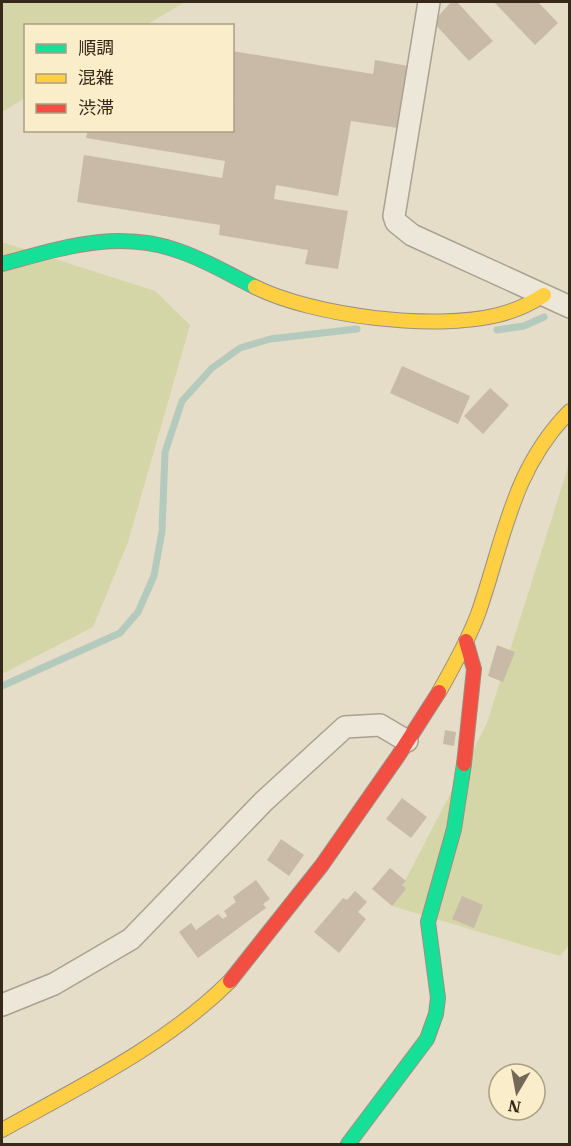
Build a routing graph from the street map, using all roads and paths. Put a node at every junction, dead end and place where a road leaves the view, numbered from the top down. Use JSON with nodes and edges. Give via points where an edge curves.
{"nodes":[{"id":1,"x":429,"y":2,"type":"edge"},
{"id":2,"x":2,"y":264,"type":"edge"},
{"id":3,"x":544,"y":295,"type":"junction"},
{"id":4,"x":570,"y":307,"type":"edge"},
{"id":5,"x":570,"y":411,"type":"edge"},
{"id":6,"x":466,"y":641,"type":"junction"},
{"id":7,"x":407,"y":741,"type":"junction"},
{"id":8,"x":2,"y":1005,"type":"edge"},
{"id":9,"x":2,"y":1130,"type":"edge"},
{"id":10,"x":348,"y":1144,"type":"edge"}],
"edges":[{"from":1,"to":3,"type":"street","via":[[393,216],[412,236]]},
{"from":2,"to":3,"type":"street","via":[[94,242],[137,240],[168,245],[207,260],[282,300],[322,311],[476,319],[506,313]]},
{"from":3,"to":4,"type":"street"},
{"from":5,"to":6,"type":"street","via":[[536,449]]},
{"from":6,"to":7,"type":"street"},
{"from":6,"to":10,"type":"street","via":[[474,669],[467,741],[454,829],[428,922],[438,998],[436,1014],[427,1039]]},
{"from":7,"to":8,"type":"street","via":[[380,725],[345,727],[263,802],[131,939],[54,984]]},
{"from":7,"to":9,"type":"street","via":[[290,909],[225,986],[170,1031]]}]}
